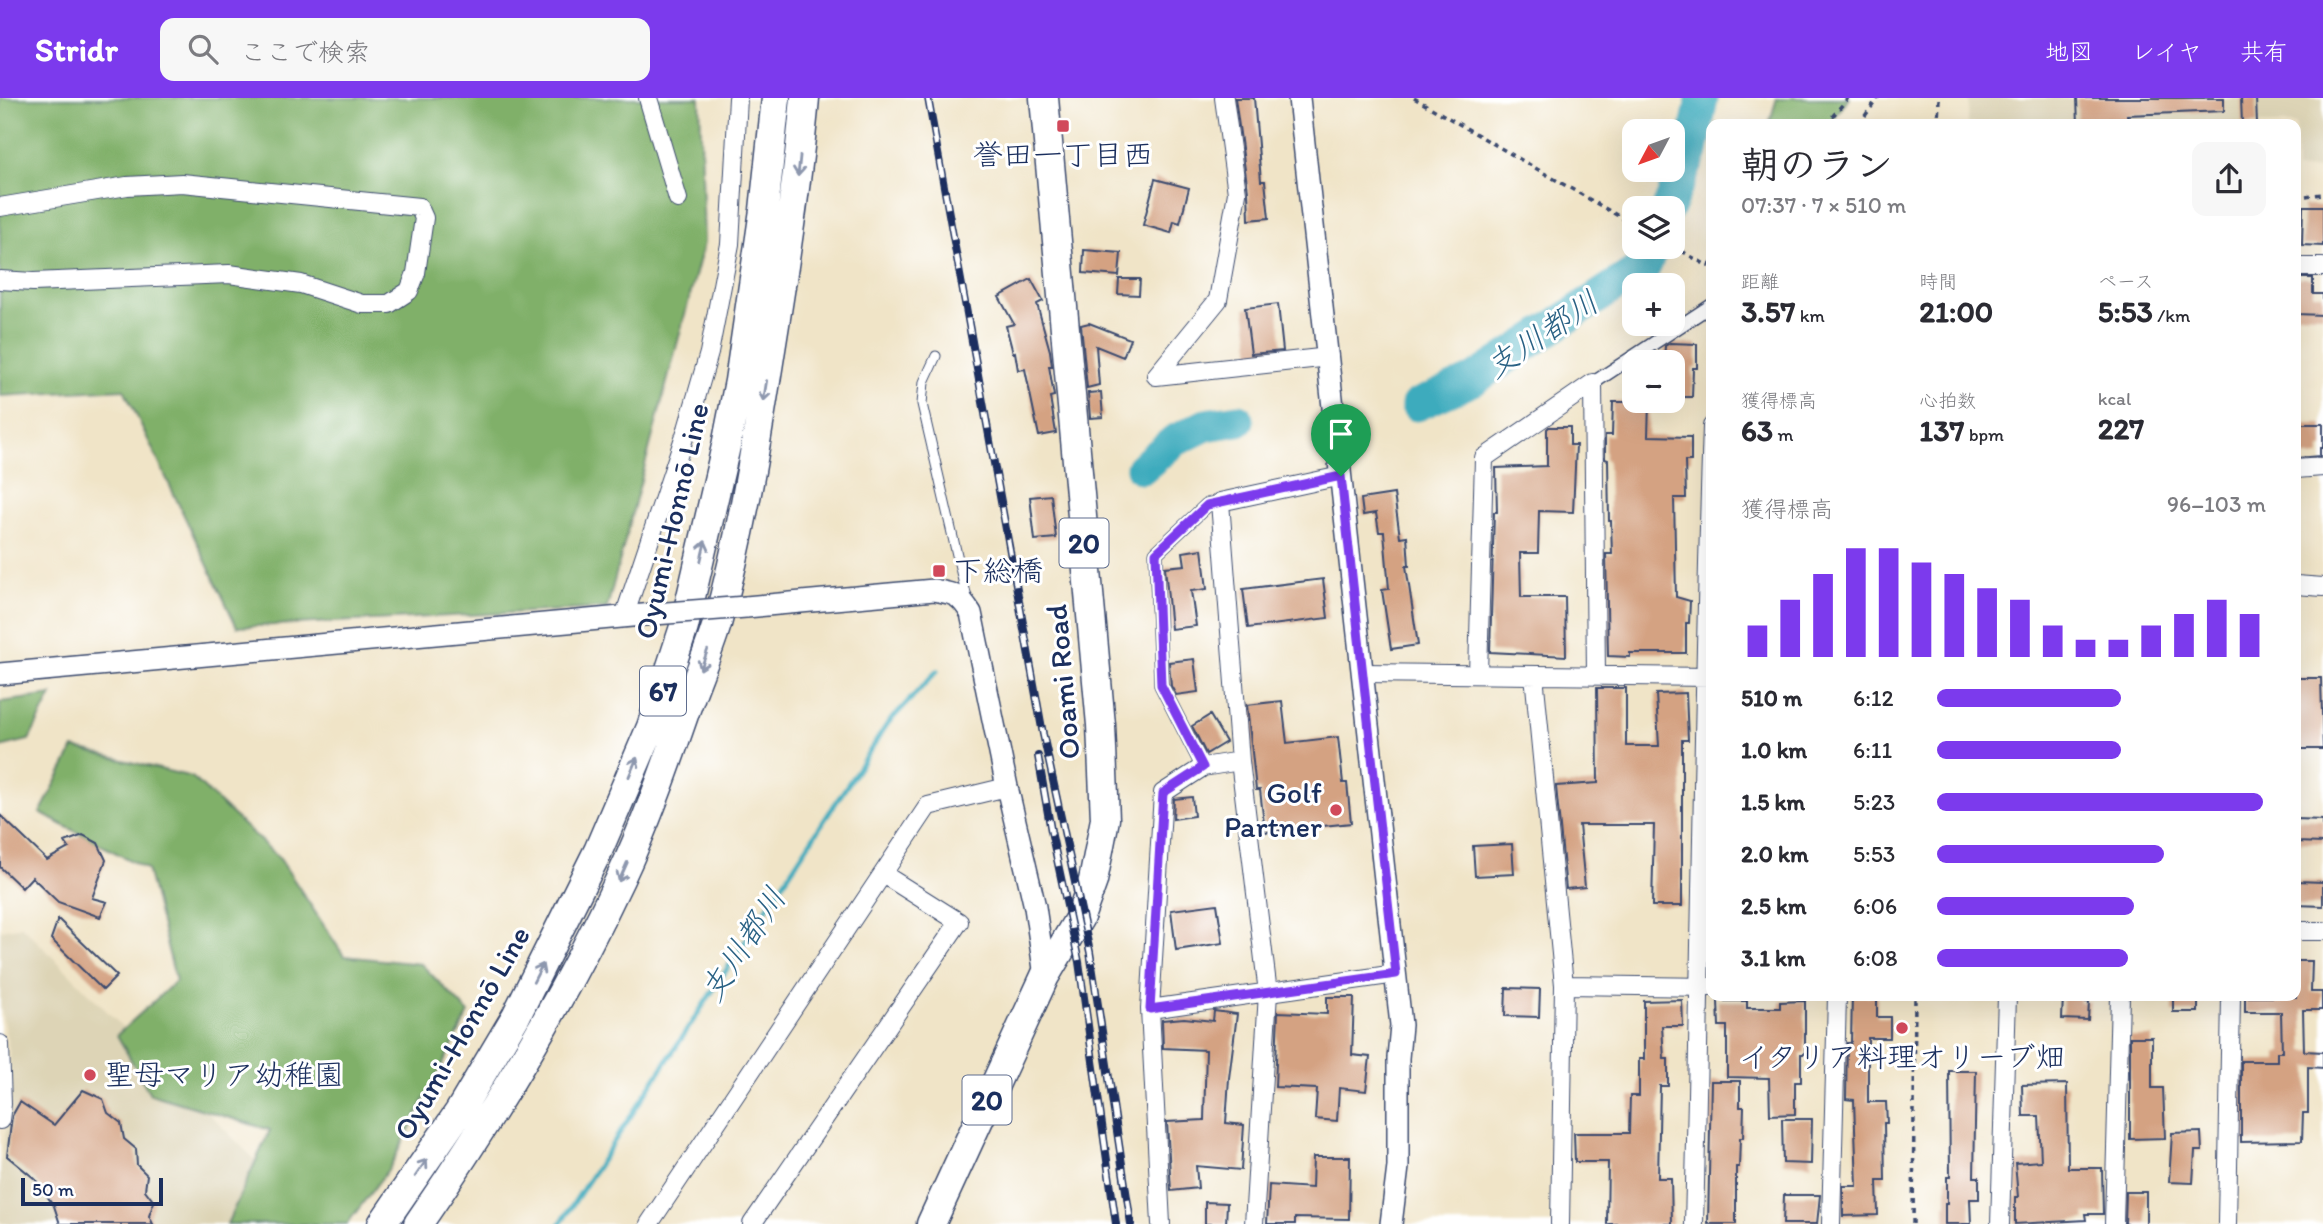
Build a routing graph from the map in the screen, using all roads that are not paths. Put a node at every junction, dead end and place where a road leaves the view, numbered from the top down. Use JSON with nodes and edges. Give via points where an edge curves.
{"nodes":[{"id":1,"x":648,"y":98,"type":"edge"},
{"id":2,"x":738,"y":98,"type":"edge"},
{"id":3,"x":776,"y":98,"type":"edge"},
{"id":4,"x":806,"y":98,"type":"edge"},
{"id":5,"x":1044,"y":98,"type":"edge"},
{"id":6,"x":1224,"y":98,"type":"edge"},
{"id":7,"x":1299,"y":98,"type":"edge"},
{"id":8,"x":678,"y":199,"type":"dead end"},
{"id":9,"x":0,"y":207,"type":"edge"},
{"id":10,"x":2301,"y":267,"type":"edge"},
{"id":11,"x":2323,"y":267,"type":"edge"},
{"id":12,"x":0,"y":281,"type":"edge"},
{"id":13,"x":1706,"y":310,"type":"edge"},
{"id":14,"x":936,"y":356,"type":"dead end"},
{"id":15,"x":1329,"y":357,"type":"junction"},
{"id":16,"x":1593,"y":383,"type":"junction"},
{"id":17,"x":2323,"y":467,"type":"edge"},
{"id":18,"x":2301,"y":469,"type":"edge"},
{"id":19,"x":1341,"y":476,"type":"junction"},
{"id":20,"x":1220,"y":502,"type":"junction"},
{"id":21,"x":2301,"y":585,"type":"edge"},
{"id":22,"x":2323,"y":587,"type":"edge"},
{"id":23,"x":971,"y":613,"type":"junction"},
{"id":24,"x":624,"y":617,"type":"junction"},
{"id":25,"x":1362,"y":673,"type":"junction"},
{"id":26,"x":0,"y":674,"type":"edge"},
{"id":27,"x":1478,"y":674,"type":"junction"},
{"id":28,"x":1534,"y":675,"type":"junction"},
{"id":29,"x":1596,"y":676,"type":"junction"},
{"id":30,"x":1706,"y":677,"type":"edge"},
{"id":31,"x":1240,"y":761,"type":"junction"},
{"id":32,"x":1203,"y":767,"type":"junction"},
{"id":33,"x":1007,"y":787,"type":"junction"},
{"id":34,"x":883,"y":874,"type":"junction"},
{"id":35,"x":2301,"y":931,"type":"edge"},
{"id":36,"x":2323,"y":932,"type":"edge"},
{"id":37,"x":1396,"y":974,"type":"junction"},
{"id":38,"x":1045,"y":976,"type":"junction"},
{"id":39,"x":1564,"y":985,"type":"junction"},
{"id":40,"x":1706,"y":986,"type":"edge"},
{"id":41,"x":1268,"y":993,"type":"junction"},
{"id":42,"x":1837,"y":1001,"type":"edge"},
{"id":43,"x":2007,"y":1001,"type":"edge"},
{"id":44,"x":2120,"y":1001,"type":"edge"},
{"id":45,"x":2231,"y":1001,"type":"edge"},
{"id":46,"x":1150,"y":1009,"type":"junction"},
{"id":47,"x":1401,"y":1025,"type":"junction"},
{"id":48,"x":0,"y":1044,"type":"edge"},
{"id":49,"x":0,"y":1120,"type":"edge"},
{"id":50,"x":382,"y":1224,"type":"edge"},
{"id":51,"x":418,"y":1224,"type":"edge"},
{"id":52,"x":649,"y":1224,"type":"edge"},
{"id":53,"x":752,"y":1224,"type":"edge"},
{"id":54,"x":931,"y":1224,"type":"edge"},
{"id":55,"x":1161,"y":1224,"type":"edge"},
{"id":56,"x":1254,"y":1224,"type":"edge"},
{"id":57,"x":1391,"y":1224,"type":"edge"},
{"id":58,"x":1404,"y":1224,"type":"edge"},
{"id":59,"x":1560,"y":1224,"type":"edge"},
{"id":60,"x":1693,"y":1224,"type":"edge"},
{"id":61,"x":1831,"y":1224,"type":"edge"},
{"id":62,"x":2000,"y":1224,"type":"edge"},
{"id":63,"x":2114,"y":1224,"type":"edge"},
{"id":64,"x":2227,"y":1224,"type":"edge"}],
"edges":[{"from":1,"to":8,"type":"street"},
{"from":2,"to":24,"type":"street","via":[[730,244],[709,354]]},
{"from":50,"to":3,"type":"main road","name":"Oyumi-Honnō Line","number":"67","one_way":true,"via":[[516,1016],[598,851],[651,727],[684,628],[729,433],[764,211]]},
{"from":4,"to":51,"type":"main road","number":"67","one_way":true,"via":[[748,496],[715,628],[659,789],[598,924],[472,1146]]},
{"from":5,"to":38,"type":"main road","name":"Ooami Road","number":"20","via":[[1101,725],[1105,819],[1093,881],[1080,917]]},
{"from":6,"to":15,"type":"street","via":[[1237,193],[1218,300],[1156,376]]},
{"from":7,"to":15,"type":"street"},
{"from":9,"to":12,"type":"street","via":[[127,186],[182,183],[419,207],[424,218],[410,291],[389,303],[362,304],[301,284],[229,274]]},
{"from":10,"to":11,"type":"street"},
{"from":13,"to":16,"type":"street"},
{"from":14,"to":23,"type":"lane","via":[[924,382],[922,404]]},
{"from":15,"to":19,"type":"street"},
{"from":16,"to":27,"type":"street","via":[[1484,458]]},
{"from":16,"to":29,"type":"street"},
{"from":17,"to":18,"type":"street"},
{"from":19,"to":20,"type":"street"},
{"from":19,"to":25,"type":"street"},
{"from":20,"to":31,"type":"street"},
{"from":20,"to":32,"type":"street","via":[[1207,505],[1156,553],[1161,685]]},
{"from":21,"to":22,"type":"street"},
{"from":23,"to":24,"type":"street","bridge":true,"via":[[954,593],[934,590]]},
{"from":23,"to":33,"type":"street"},
{"from":24,"to":26,"type":"street"},
{"from":25,"to":27,"type":"street"},
{"from":25,"to":37,"type":"street"},
{"from":27,"to":28,"type":"street"},
{"from":28,"to":29,"type":"street"},
{"from":28,"to":39,"type":"street"},
{"from":29,"to":30,"type":"street"},
{"from":31,"to":32,"type":"street"},
{"from":31,"to":41,"type":"street"},
{"from":32,"to":46,"type":"street","via":[[1163,793]]},
{"from":33,"to":34,"type":"street","via":[[928,806]]},
{"from":33,"to":38,"type":"street","via":[[1035,907]]},
{"from":34,"to":52,"type":"street"},
{"from":34,"to":53,"type":"street","via":[[959,922]]},
{"from":35,"to":36,"type":"street"},
{"from":37,"to":41,"type":"street"},
{"from":37,"to":47,"type":"street"},
{"from":38,"to":54,"type":"main road","name":"Ooami Road","number":"20"},
{"from":39,"to":40,"type":"street"},
{"from":39,"to":59,"type":"street"},
{"from":40,"to":60,"type":"street"},
{"from":41,"to":46,"type":"street"},
{"from":41,"to":56,"type":"street"},
{"from":42,"to":61,"type":"street"},
{"from":43,"to":62,"type":"street"},
{"from":44,"to":63,"type":"street"},
{"from":45,"to":64,"type":"street"},
{"from":46,"to":55,"type":"street"},
{"from":47,"to":57,"type":"street","via":[[1398,1167]]},
{"from":47,"to":58,"type":"street","via":[[1409,1059],[1412,1114]]},
{"from":48,"to":49,"type":"street"}]}
